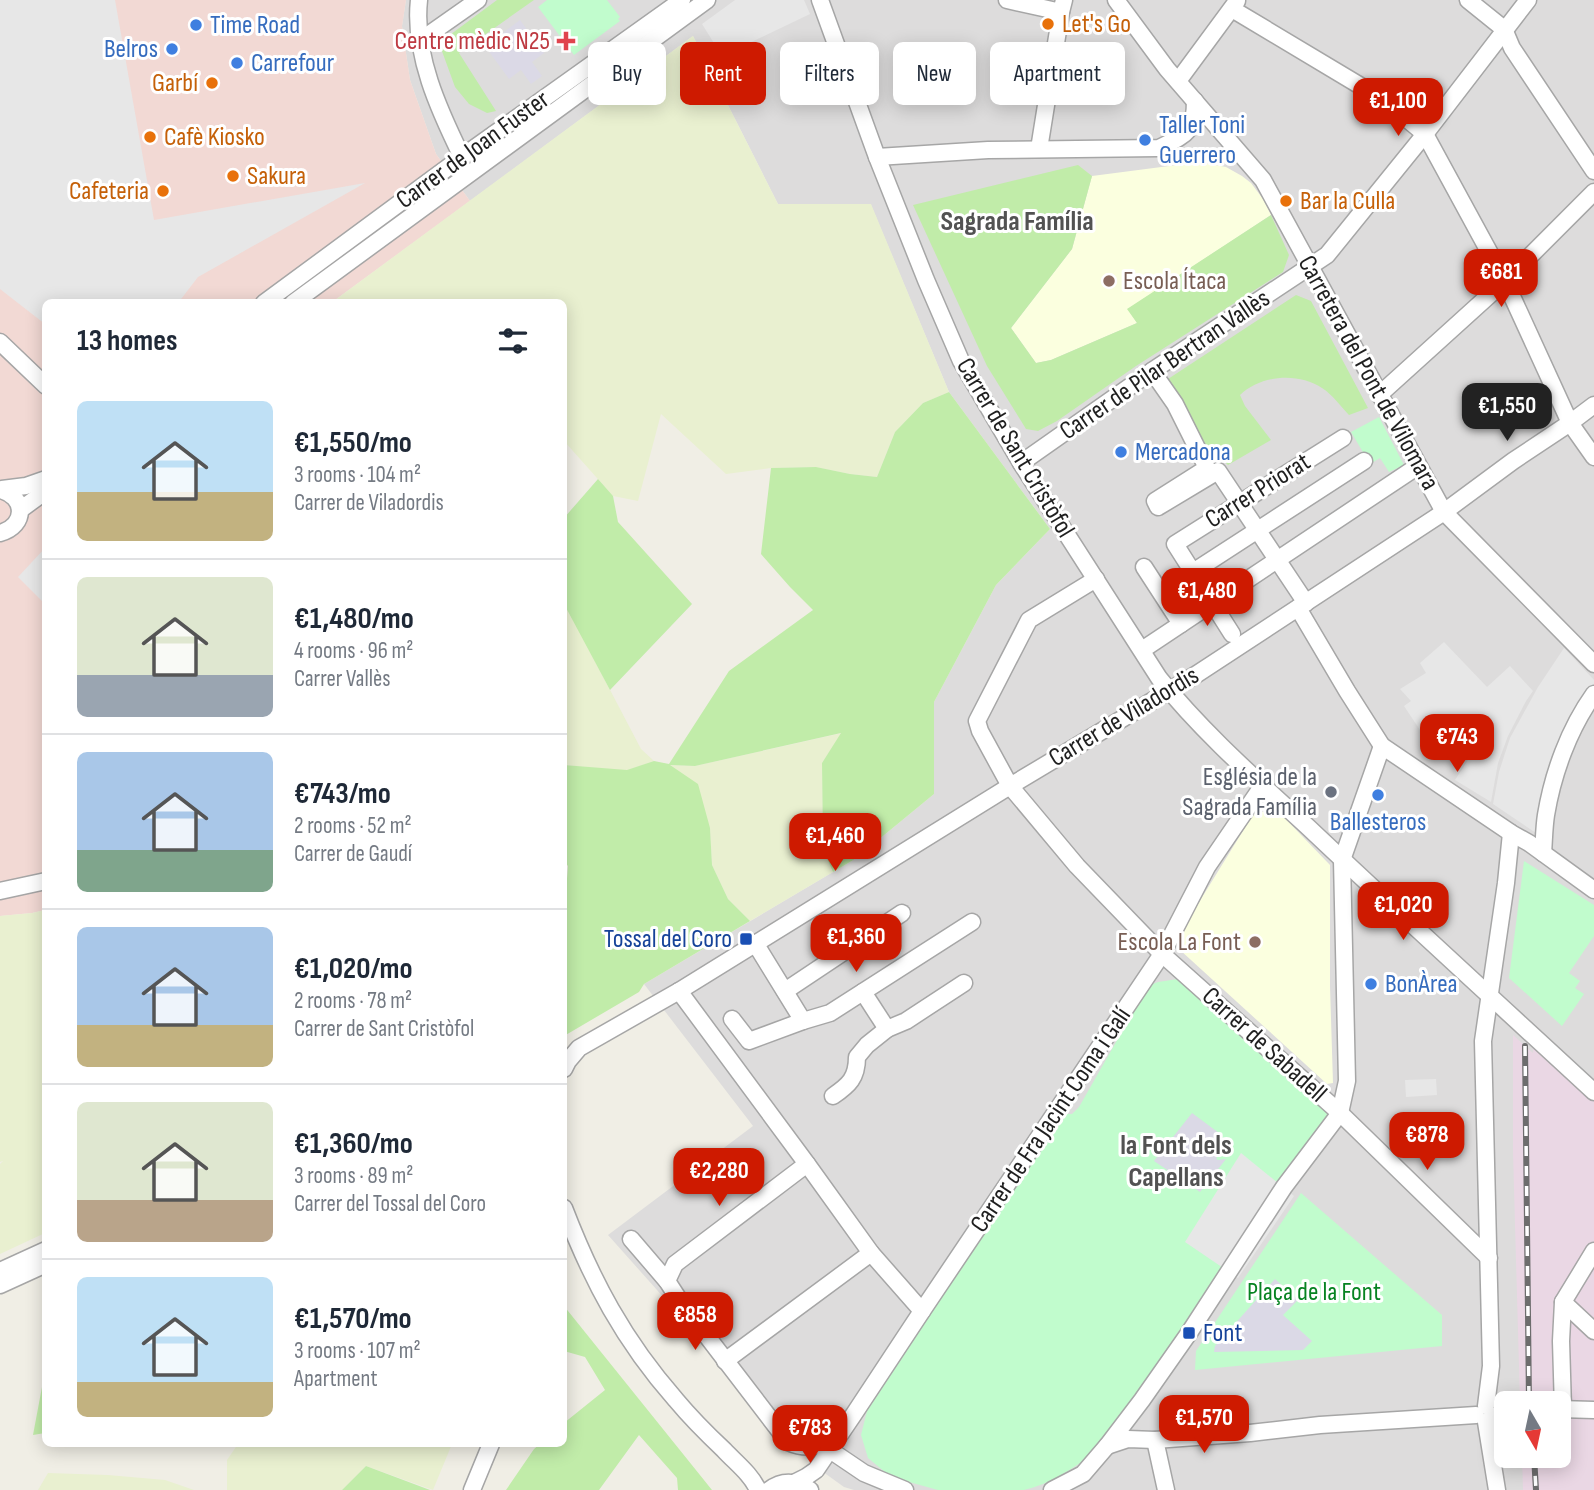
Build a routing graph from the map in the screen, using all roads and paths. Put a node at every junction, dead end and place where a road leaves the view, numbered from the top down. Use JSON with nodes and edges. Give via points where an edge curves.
{"nodes":[{"id":1,"x":419,"y":0,"type":"edge"},
{"id":2,"x":478,"y":0,"type":"edge"},
{"id":3,"x":682,"y":0,"type":"edge"},
{"id":4,"x":707,"y":0,"type":"edge"},
{"id":5,"x":820,"y":0,"type":"edge"},
{"id":6,"x":1007,"y":0,"type":"edge"},
{"id":7,"x":1116,"y":0,"type":"edge"},
{"id":8,"x":1468,"y":0,"type":"edge"},
{"id":9,"x":1528,"y":0,"type":"edge"},
{"id":10,"x":1235,"y":5,"type":"edge"},
{"id":11,"x":1062,"y":6,"type":"edge"},
{"id":12,"x":1504,"y":29,"type":"junction"},
{"id":13,"x":421,"y":40,"type":"junction"},
{"id":14,"x":1178,"y":81,"type":"junction"},
{"id":15,"x":1195,"y":101,"type":"junction"},
{"id":16,"x":1425,"y":134,"type":"junction"},
{"id":17,"x":1038,"y":149,"type":"junction"},
{"id":18,"x":462,"y":157,"type":"junction"},
{"id":19,"x":877,"y":157,"type":"junction"},
{"id":20,"x":1594,"y":171,"type":"edge"},
{"id":21,"x":1594,"y":192,"type":"edge"},
{"id":22,"x":1310,"y":267,"type":"junction"},
{"id":23,"x":1505,"y":281,"type":"junction"},
{"id":24,"x":269,"y":299,"type":"edge"},
{"id":25,"x":297,"y":299,"type":"edge"},
{"id":26,"x":0,"y":331,"type":"edge"},
{"id":27,"x":0,"y":342,"type":"edge"},
{"id":28,"x":42,"y":369,"type":"edge"},
{"id":29,"x":1152,"y":371,"type":"junction"},
{"id":30,"x":42,"y":382,"type":"edge"},
{"id":31,"x":1379,"y":395,"type":"junction"},
{"id":32,"x":1594,"y":405,"type":"edge"},
{"id":33,"x":1570,"y":424,"type":"junction"},
{"id":34,"x":1342,"y":438,"type":"dead end"},
{"id":35,"x":1594,"y":457,"type":"edge"},
{"id":36,"x":1364,"y":461,"type":"dead end"},
{"id":37,"x":1021,"y":463,"type":"junction"},
{"id":38,"x":1418,"y":466,"type":"junction"},
{"id":39,"x":42,"y":480,"type":"edge"},
{"id":40,"x":1,"y":490,"type":"edge"},
{"id":41,"x":42,"y":494,"type":"edge"},
{"id":42,"x":1239,"y":503,"type":"junction"},
{"id":43,"x":20,"y":510,"type":"junction"},
{"id":44,"x":1444,"y":512,"type":"junction"},
{"id":45,"x":1257,"y":530,"type":"junction"},
{"id":46,"x":2,"y":536,"type":"edge"},
{"id":47,"x":1276,"y":559,"type":"junction"},
{"id":48,"x":1144,"y":567,"type":"dead end"},
{"id":49,"x":1193,"y":572,"type":"junction"},
{"id":50,"x":1096,"y":579,"type":"junction"},
{"id":51,"x":1213,"y":603,"type":"junction"},
{"id":52,"x":1302,"y":606,"type":"junction"},
{"id":53,"x":1181,"y":624,"type":"junction"},
{"id":54,"x":1233,"y":634,"type":"dead end"},
{"id":55,"x":1142,"y":650,"type":"junction"},
{"id":56,"x":1590,"y":653,"type":"edge"},
{"id":57,"x":1197,"y":674,"type":"junction"},
{"id":58,"x":1168,"y":690,"type":"junction"},
{"id":59,"x":1594,"y":694,"type":"edge"},
{"id":60,"x":1192,"y":717,"type":"junction"},
{"id":61,"x":1382,"y":746,"type":"junction"},
{"id":62,"x":1263,"y":785,"type":"junction"},
{"id":63,"x":1010,"y":786,"type":"junction"},
{"id":64,"x":1511,"y":833,"type":"junction"},
{"id":65,"x":1543,"y":853,"type":"junction"},
{"id":66,"x":1342,"y":860,"type":"junction"},
{"id":67,"x":42,"y":882,"type":"edge"},
{"id":68,"x":1594,"y":890,"type":"edge"},
{"id":69,"x":0,"y":891,"type":"edge"},
{"id":70,"x":902,"y":913,"type":"dead end"},
{"id":71,"x":972,"y":922,"type":"dead end"},
{"id":72,"x":755,"y":943,"type":"junction"},
{"id":73,"x":1162,"y":954,"type":"junction"},
{"id":74,"x":964,"y":983,"type":"dead end"},
{"id":75,"x":679,"y":991,"type":"junction"},
{"id":76,"x":785,"y":991,"type":"junction"},
{"id":77,"x":863,"y":992,"type":"junction"},
{"id":78,"x":1491,"y":996,"type":"junction"},
{"id":79,"x":732,"y":1019,"type":"dead end"},
{"id":80,"x":803,"y":1021,"type":"junction"},
{"id":81,"x":887,"y":1029,"type":"junction"},
{"id":82,"x":571,"y":1049,"type":"edge"},
{"id":83,"x":1594,"y":1092,"type":"edge"},
{"id":84,"x":832,"y":1096,"type":"dead end"},
{"id":85,"x":1340,"y":1112,"type":"junction"},
{"id":86,"x":807,"y":1164,"type":"junction"},
{"id":87,"x":567,"y":1215,"type":"edge"},
{"id":88,"x":631,"y":1239,"type":"dead end"},
{"id":89,"x":1594,"y":1251,"type":"edge"},
{"id":90,"x":42,"y":1252,"type":"edge"},
{"id":91,"x":871,"y":1253,"type":"junction"},
{"id":92,"x":1489,"y":1258,"type":"junction"},
{"id":93,"x":42,"y":1266,"type":"edge"},
{"id":94,"x":0,"y":1270,"type":"edge"},
{"id":95,"x":667,"y":1281,"type":"junction"},
{"id":96,"x":0,"y":1285,"type":"edge"},
{"id":97,"x":1563,"y":1302,"type":"junction"},
{"id":98,"x":922,"y":1311,"type":"junction"},
{"id":99,"x":1594,"y":1331,"type":"edge"},
{"id":100,"x":725,"y":1362,"type":"junction"},
{"id":101,"x":1561,"y":1391,"type":"edge"},
{"id":102,"x":1572,"y":1409,"type":"edge"},
{"id":103,"x":1594,"y":1410,"type":"edge"},
{"id":104,"x":1489,"y":1415,"type":"edge"},
{"id":105,"x":1155,"y":1440,"type":"junction"},
{"id":106,"x":832,"y":1446,"type":"junction"},
{"id":107,"x":1107,"y":1446,"type":"junction"},
{"id":108,"x":490,"y":1447,"type":"edge"},
{"id":109,"x":816,"y":1470,"type":"junction"},
{"id":110,"x":755,"y":1483,"type":"edge"},
{"id":111,"x":794,"y":1483,"type":"junction"},
{"id":112,"x":772,"y":1488,"type":"edge"},
{"id":113,"x":472,"y":1490,"type":"edge"},
{"id":114,"x":812,"y":1490,"type":"edge"},
{"id":115,"x":905,"y":1490,"type":"edge"},
{"id":116,"x":1052,"y":1490,"type":"edge"},
{"id":117,"x":1079,"y":1490,"type":"edge"},
{"id":118,"x":1166,"y":1490,"type":"edge"},
{"id":119,"x":1497,"y":1490,"type":"edge"}],
"edges":[{"from":1,"to":13,"type":"street"},
{"from":2,"to":13,"type":"street"},
{"from":3,"to":18,"type":"street","name":"Carrer de Joan Fuster"},
{"from":4,"to":25,"type":"street","name":"Carrer de Joan Fuster"},
{"from":5,"to":19,"type":"street"},
{"from":6,"to":11,"type":"street"},
{"from":7,"to":14,"type":"street","name":"Carretera del Pont de Vilomara"},
{"from":8,"to":12,"type":"street"},
{"from":9,"to":12,"type":"street","name":"Carrer de Pilar Bertran Vallès"},
{"from":10,"to":14,"type":"street"},
{"from":10,"to":16,"type":"street","via":[[1384,100]]},
{"from":11,"to":17,"type":"street"},
{"from":12,"to":16,"type":"street","name":"Carrer de Pilar Bertran Vallès"},
{"from":12,"to":20,"type":"street"},
{"from":13,"to":18,"type":"street","via":[[433,92]]},
{"from":14,"to":15,"type":"street","name":"Carretera del Pont de Vilomara"},
{"from":15,"to":17,"type":"street","via":[[1192,127],[1159,148]]},
{"from":15,"to":22,"type":"street","name":"Carretera del Pont de Vilomara","via":[[1266,184]]},
{"from":16,"to":22,"type":"street","name":"Carrer de Pilar Bertran Vallès","via":[[1327,255]]},
{"from":16,"to":23,"type":"street"},
{"from":17,"to":19,"type":"street"},
{"from":18,"to":24,"type":"street","name":"Carrer de Joan Fuster"},
{"from":19,"to":37,"type":"street","name":"Carrer de Sant Cristòfol","via":[[961,361]]},
{"from":21,"to":23,"type":"street"},
{"from":22,"to":29,"type":"street","name":"Carrer de Pilar Bertran Vallès"},
{"from":22,"to":31,"type":"street","name":"Carretera del Pont de Vilomara"},
{"from":23,"to":31,"type":"street"},
{"from":23,"to":33,"type":"street"},
{"from":26,"to":28,"type":"street"},
{"from":27,"to":30,"type":"street"},
{"from":29,"to":37,"type":"street","name":"Carrer de Pilar Bertran Vallès"},
{"from":29,"to":42,"type":"street","via":[[1175,404],[1207,468],[1155,501],[1158,507],[1218,471]]},
{"from":31,"to":38,"type":"street","name":"Carretera del Pont de Vilomara"},
{"from":32,"to":33,"type":"street","name":"Carrer de Viladordis"},
{"from":33,"to":35,"type":"street"},
{"from":33,"to":44,"type":"street","name":"Carrer de Viladordis"},
{"from":34,"to":42,"type":"street","name":"Carrer Priorat"},
{"from":36,"to":45,"type":"street"},
{"from":37,"to":50,"type":"street","name":"Carrer de Sant Cristòfol"},
{"from":38,"to":44,"type":"street","name":"Carretera del Pont de Vilomara"},
{"from":38,"to":47,"type":"street"},
{"from":39,"to":40,"type":"street"},
{"from":40,"to":43,"type":"street","via":[[12,494]]},
{"from":41,"to":43,"type":"street"},
{"from":42,"to":45,"type":"street"},
{"from":42,"to":49,"type":"street","name":"Carrer Priorat","via":[[1175,544]]},
{"from":43,"to":46,"type":"street","via":[[16,524]]},
{"from":44,"to":52,"type":"street","name":"Carrer de Viladordis"},
{"from":44,"to":56,"type":"street","name":"Carretera del Pont de Vilomara"},
{"from":45,"to":47,"type":"street"},
{"from":45,"to":49,"type":"street"},
{"from":47,"to":51,"type":"street"},
{"from":47,"to":52,"type":"street"},
{"from":48,"to":53,"type":"street"},
{"from":49,"to":51,"type":"street"},
{"from":50,"to":55,"type":"street","name":"Carrer de Sant Cristòfol"},
{"from":50,"to":63,"type":"street","name":"Carrer de Sabadell","via":[[1029,620],[977,721]]},
{"from":51,"to":53,"type":"street"},
{"from":51,"to":54,"type":"street"},
{"from":52,"to":57,"type":"street","name":"Carrer de Viladordis"},
{"from":52,"to":61,"type":"street"},
{"from":53,"to":55,"type":"street"},
{"from":55,"to":58,"type":"street","name":"Carrer de Sant Cristòfol"},
{"from":57,"to":58,"type":"street","name":"Carrer de Viladordis"},
{"from":57,"to":60,"type":"street","via":[[1188,700]]},
{"from":58,"to":60,"type":"street","name":"Carrer de Sant Cristòfol"},
{"from":58,"to":63,"type":"street","name":"Carrer de Viladordis"},
{"from":59,"to":65,"type":"street","via":[[1565,747],[1546,815]]},
{"from":60,"to":62,"type":"street","name":"Carrer de Sant Cristòfol"},
{"from":61,"to":64,"type":"street"},
{"from":61,"to":66,"type":"street"},
{"from":62,"to":66,"type":"street","name":"Carrer de Sant Cristòfol"},
{"from":62,"to":73,"type":"street","name":"Carrer de Fra Jacint Coma i Galí","via":[[1208,867]]},
{"from":63,"to":72,"type":"street","name":"Carrer de Viladordis"},
{"from":63,"to":73,"type":"street","name":"Carrer de Sabadell","via":[[1077,866]]},
{"from":64,"to":65,"type":"street"},
{"from":64,"to":78,"type":"street"},
{"from":65,"to":68,"type":"street"},
{"from":66,"to":78,"type":"street","name":"Carrer de Sant Cristòfol"},
{"from":66,"to":85,"type":"street","via":[[1348,1081]]},
{"from":67,"to":69,"type":"street"},
{"from":70,"to":76,"type":"street"},
{"from":71,"to":77,"type":"street"},
{"from":72,"to":75,"type":"street","name":"Carrer de Viladordis"},
{"from":72,"to":76,"type":"street"},
{"from":73,"to":85,"type":"street","name":"Carrer de Sabadell"},
{"from":73,"to":98,"type":"street","name":"Carrer de Fra Jacint Coma i Galí"},
{"from":74,"to":81,"type":"street"},
{"from":75,"to":82,"type":"street","name":"Carrer de Viladordis"},
{"from":75,"to":86,"type":"street"},
{"from":76,"to":80,"type":"street"},
{"from":77,"to":80,"type":"street","via":[[830,1013]]},
{"from":77,"to":81,"type":"street"},
{"from":78,"to":83,"type":"street","name":"Carrer de Sant Cristòfol"},
{"from":78,"to":92,"type":"street","via":[[1483,1041]]},
{"from":79,"to":80,"type":"street","via":[[749,1041]]},
{"from":81,"to":84,"type":"street","via":[[857,1057],[849,1085]]},
{"from":85,"to":92,"type":"street","name":"Carrer de Sabadell"},
{"from":85,"to":107,"type":"street"},
{"from":86,"to":91,"type":"street"},
{"from":86,"to":95,"type":"street","via":[[675,1264]]},
{"from":87,"to":110,"type":"street","via":[[590,1272],[625,1334],[674,1399]]},
{"from":88,"to":95,"type":"street"},
{"from":89,"to":97,"type":"street"},
{"from":90,"to":94,"type":"street"},
{"from":91,"to":98,"type":"street"},
{"from":91,"to":100,"type":"street"},
{"from":92,"to":104,"type":"street"},
{"from":93,"to":96,"type":"street"},
{"from":95,"to":100,"type":"street"},
{"from":97,"to":99,"type":"street"},
{"from":97,"to":101,"type":"street"},
{"from":98,"to":106,"type":"street","name":"Carrer de Fra Jacint Coma i Galí"},
{"from":100,"to":106,"type":"street","via":[[788,1442],[800,1447]]},
{"from":102,"to":103,"type":"street"},
{"from":104,"to":105,"type":"street"},
{"from":104,"to":119,"type":"street"},
{"from":105,"to":107,"type":"street","via":[[1128,1439]]},
{"from":105,"to":118,"type":"street"},
{"from":106,"to":109,"type":"street","name":"Carrer de Fra Jacint Coma i Galí"},
{"from":106,"to":115,"type":"street","via":[[864,1473]]},
{"from":107,"to":116,"type":"street","via":[[1083,1474]]},
{"from":107,"to":117,"type":"street"},
{"from":108,"to":113,"type":"street"},
{"from":109,"to":111,"type":"street"},
{"from":109,"to":114,"type":"street"},
{"from":110,"to":112,"type":"street"},
{"from":111,"to":112,"type":"street"},
{"from":111,"to":114,"type":"street"}]}
